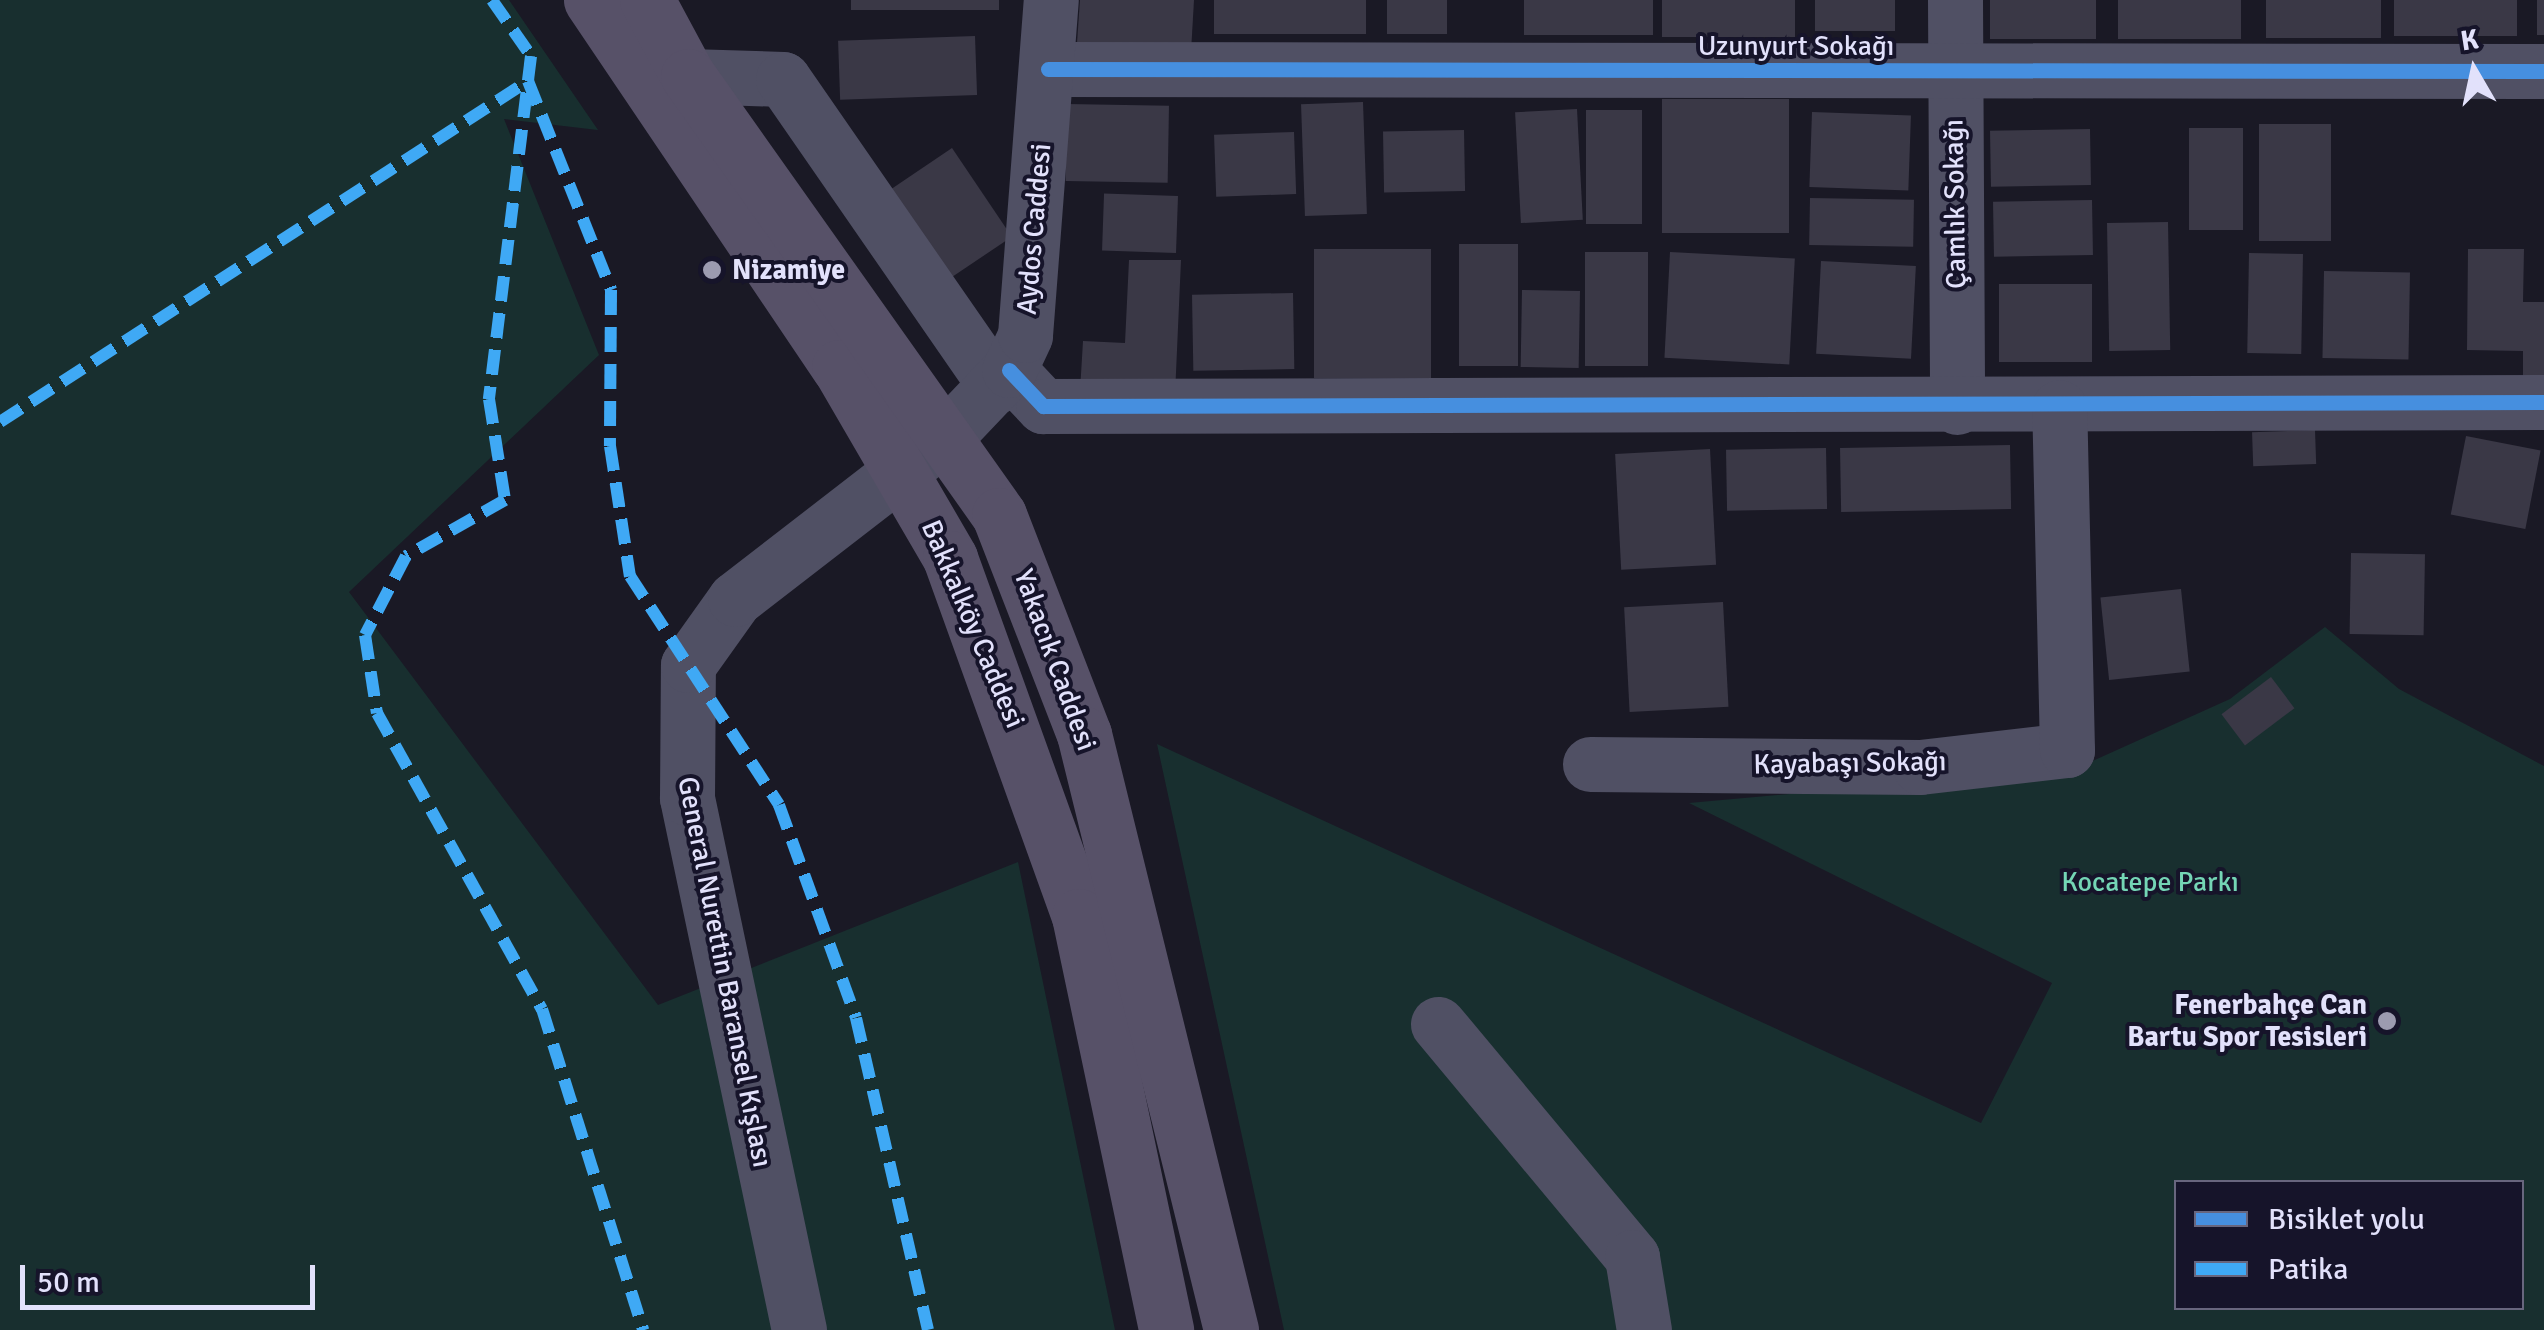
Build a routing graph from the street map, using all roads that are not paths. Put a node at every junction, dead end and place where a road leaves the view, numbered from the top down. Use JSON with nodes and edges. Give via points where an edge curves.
{"nodes":[{"id":1,"x":591,"y":0,"type":"edge"},
{"id":2,"x":647,"y":0,"type":"edge"},
{"id":3,"x":1051,"y":0,"type":"edge"},
{"id":4,"x":1955,"y":0,"type":"edge"},
{"id":5,"x":1048,"y":69,"type":"junction"},
{"id":6,"x":1953,"y":70,"type":"junction"},
{"id":7,"x":2544,"y":71,"type":"edge"},
{"id":8,"x":688,"y":76,"type":"junction"},
{"id":9,"x":1003,"y":378,"type":"junction"},
{"id":10,"x":2544,"y":402,"type":"edge"},
{"id":11,"x":1957,"y":407,"type":"junction"},
{"id":12,"x":2059,"y":407,"type":"junction"},
{"id":13,"x":947,"y":435,"type":"junction"},
{"id":14,"x":901,"y":466,"type":"junction"},
{"id":15,"x":1590,"y":764,"type":"dead end"},
{"id":16,"x":1438,"y":1024,"type":"dead end"},
{"id":17,"x":799,"y":1330,"type":"edge"},
{"id":18,"x":1166,"y":1330,"type":"edge"},
{"id":19,"x":1231,"y":1330,"type":"edge"},
{"id":20,"x":1644,"y":1330,"type":"edge"}],
"edges":[{"from":1,"to":14,"type":"main road","name":"Bakkalköy Caddesi"},
{"from":2,"to":8,"type":"main road","name":"Yakacık Caddesi"},
{"from":3,"to":5,"type":"street","name":"Aydos Caddesi"},
{"from":4,"to":6,"type":"street","name":"Çamlık Sokağı"},
{"from":5,"to":6,"type":"street","name":"Uzunyurt Sokağı"},
{"from":5,"to":9,"type":"street","name":"Aydos Caddesi","via":[[1024,335]]},
{"from":6,"to":7,"type":"street","name":"Uzunyurt Sokağı"},
{"from":6,"to":11,"type":"street","name":"Çamlık Sokağı"},
{"from":8,"to":9,"type":"street","via":[[783,79]]},
{"from":8,"to":13,"type":"main road","name":"Yakacık Caddesi"},
{"from":9,"to":11,"type":"street","via":[[1044,406]]},
{"from":9,"to":13,"type":"street","name":"Aydos Caddesi"},
{"from":10,"to":12,"type":"street"},
{"from":11,"to":12,"type":"street"},
{"from":12,"to":15,"type":"street","name":"Kayabaşı Sokağı","via":[[2067,750],[1920,766]]},
{"from":13,"to":14,"type":"street","name":"Aydos Caddesi"},
{"from":13,"to":19,"type":"main road","name":"Yakacık Caddesi","via":[[999,516],[1084,734]]},
{"from":14,"to":17,"type":"street","name":"General Nurettin Baransel Kışlası","via":[[735,599],[688,664],[687,798]]},
{"from":14,"to":18,"type":"main road","name":"Bakkalköy Caddesi","via":[[950,558],[1079,916]]},
{"from":16,"to":20,"type":"street","via":[[1632,1257]]}]}
